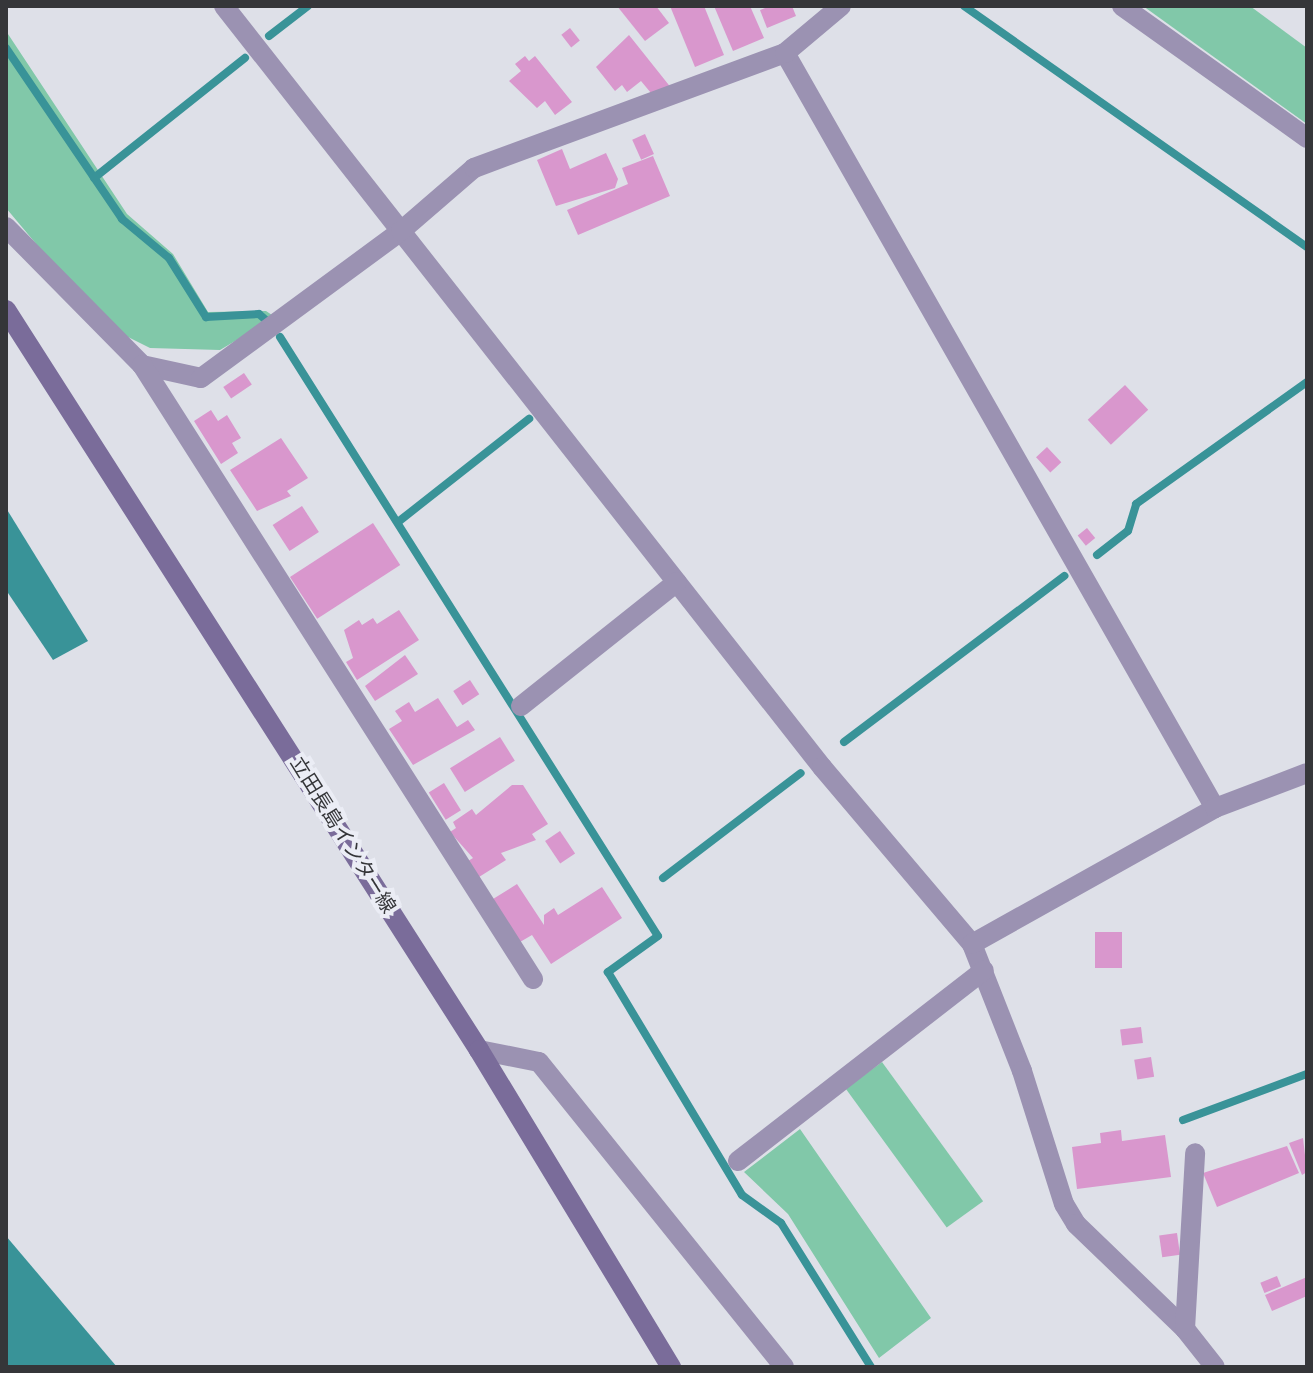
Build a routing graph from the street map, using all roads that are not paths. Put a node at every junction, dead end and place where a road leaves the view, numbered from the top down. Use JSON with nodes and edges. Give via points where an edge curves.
{"nodes":[{"id":1,"x":224,"y":6,"type":"edge"},
{"id":2,"x":841,"y":6,"type":"edge"},
{"id":3,"x":1122,"y":6,"type":"edge"},
{"id":4,"x":785,"y":53,"type":"junction"},
{"id":5,"x":1307,"y":138,"type":"edge"},
{"id":6,"x":6,"y":227,"type":"edge"},
{"id":7,"x":401,"y":231,"type":"junction"},
{"id":8,"x":6,"y":310,"type":"edge"},
{"id":9,"x":142,"y":365,"type":"junction"},
{"id":10,"x":677,"y":582,"type":"junction"},
{"id":11,"x":521,"y":706,"type":"dead end"},
{"id":12,"x":1307,"y":773,"type":"edge"},
{"id":13,"x":1215,"y":808,"type":"junction"},
{"id":14,"x":972,"y":944,"type":"junction"},
{"id":15,"x":984,"y":970,"type":"junction"},
{"id":16,"x":533,"y":979,"type":"dead end"},
{"id":17,"x":479,"y":1050,"type":"junction"},
{"id":18,"x":1195,"y":1153,"type":"dead end"},
{"id":19,"x":738,"y":1161,"type":"dead end"},
{"id":20,"x":1185,"y":1329,"type":"junction"},
{"id":21,"x":671,"y":1367,"type":"edge"},
{"id":22,"x":784,"y":1367,"type":"edge"},
{"id":23,"x":1215,"y":1367,"type":"edge"}],
"edges":[{"from":1,"to":7,"type":"street"},
{"from":2,"to":4,"type":"street"},
{"from":3,"to":5,"type":"street"},
{"from":4,"to":7,"type":"street","via":[[474,168]]},
{"from":4,"to":13,"type":"street"},
{"from":6,"to":9,"type":"street"},
{"from":7,"to":9,"type":"street","via":[[201,378]]},
{"from":7,"to":10,"type":"street"},
{"from":8,"to":17,"type":"main road","name":"立田長島インター線"},
{"from":9,"to":16,"type":"street"},
{"from":10,"to":11,"type":"street"},
{"from":10,"to":14,"type":"street"},
{"from":12,"to":13,"type":"street"},
{"from":13,"to":14,"type":"street"},
{"from":14,"to":15,"type":"street"},
{"from":15,"to":19,"type":"street"},
{"from":15,"to":20,"type":"street","via":[[1064,1204],[1076,1224]]},
{"from":17,"to":21,"type":"main road","name":"立田長島インター線"},
{"from":17,"to":22,"type":"street","via":[[539,1062]]},
{"from":18,"to":20,"type":"street"},
{"from":20,"to":23,"type":"street"}]}
